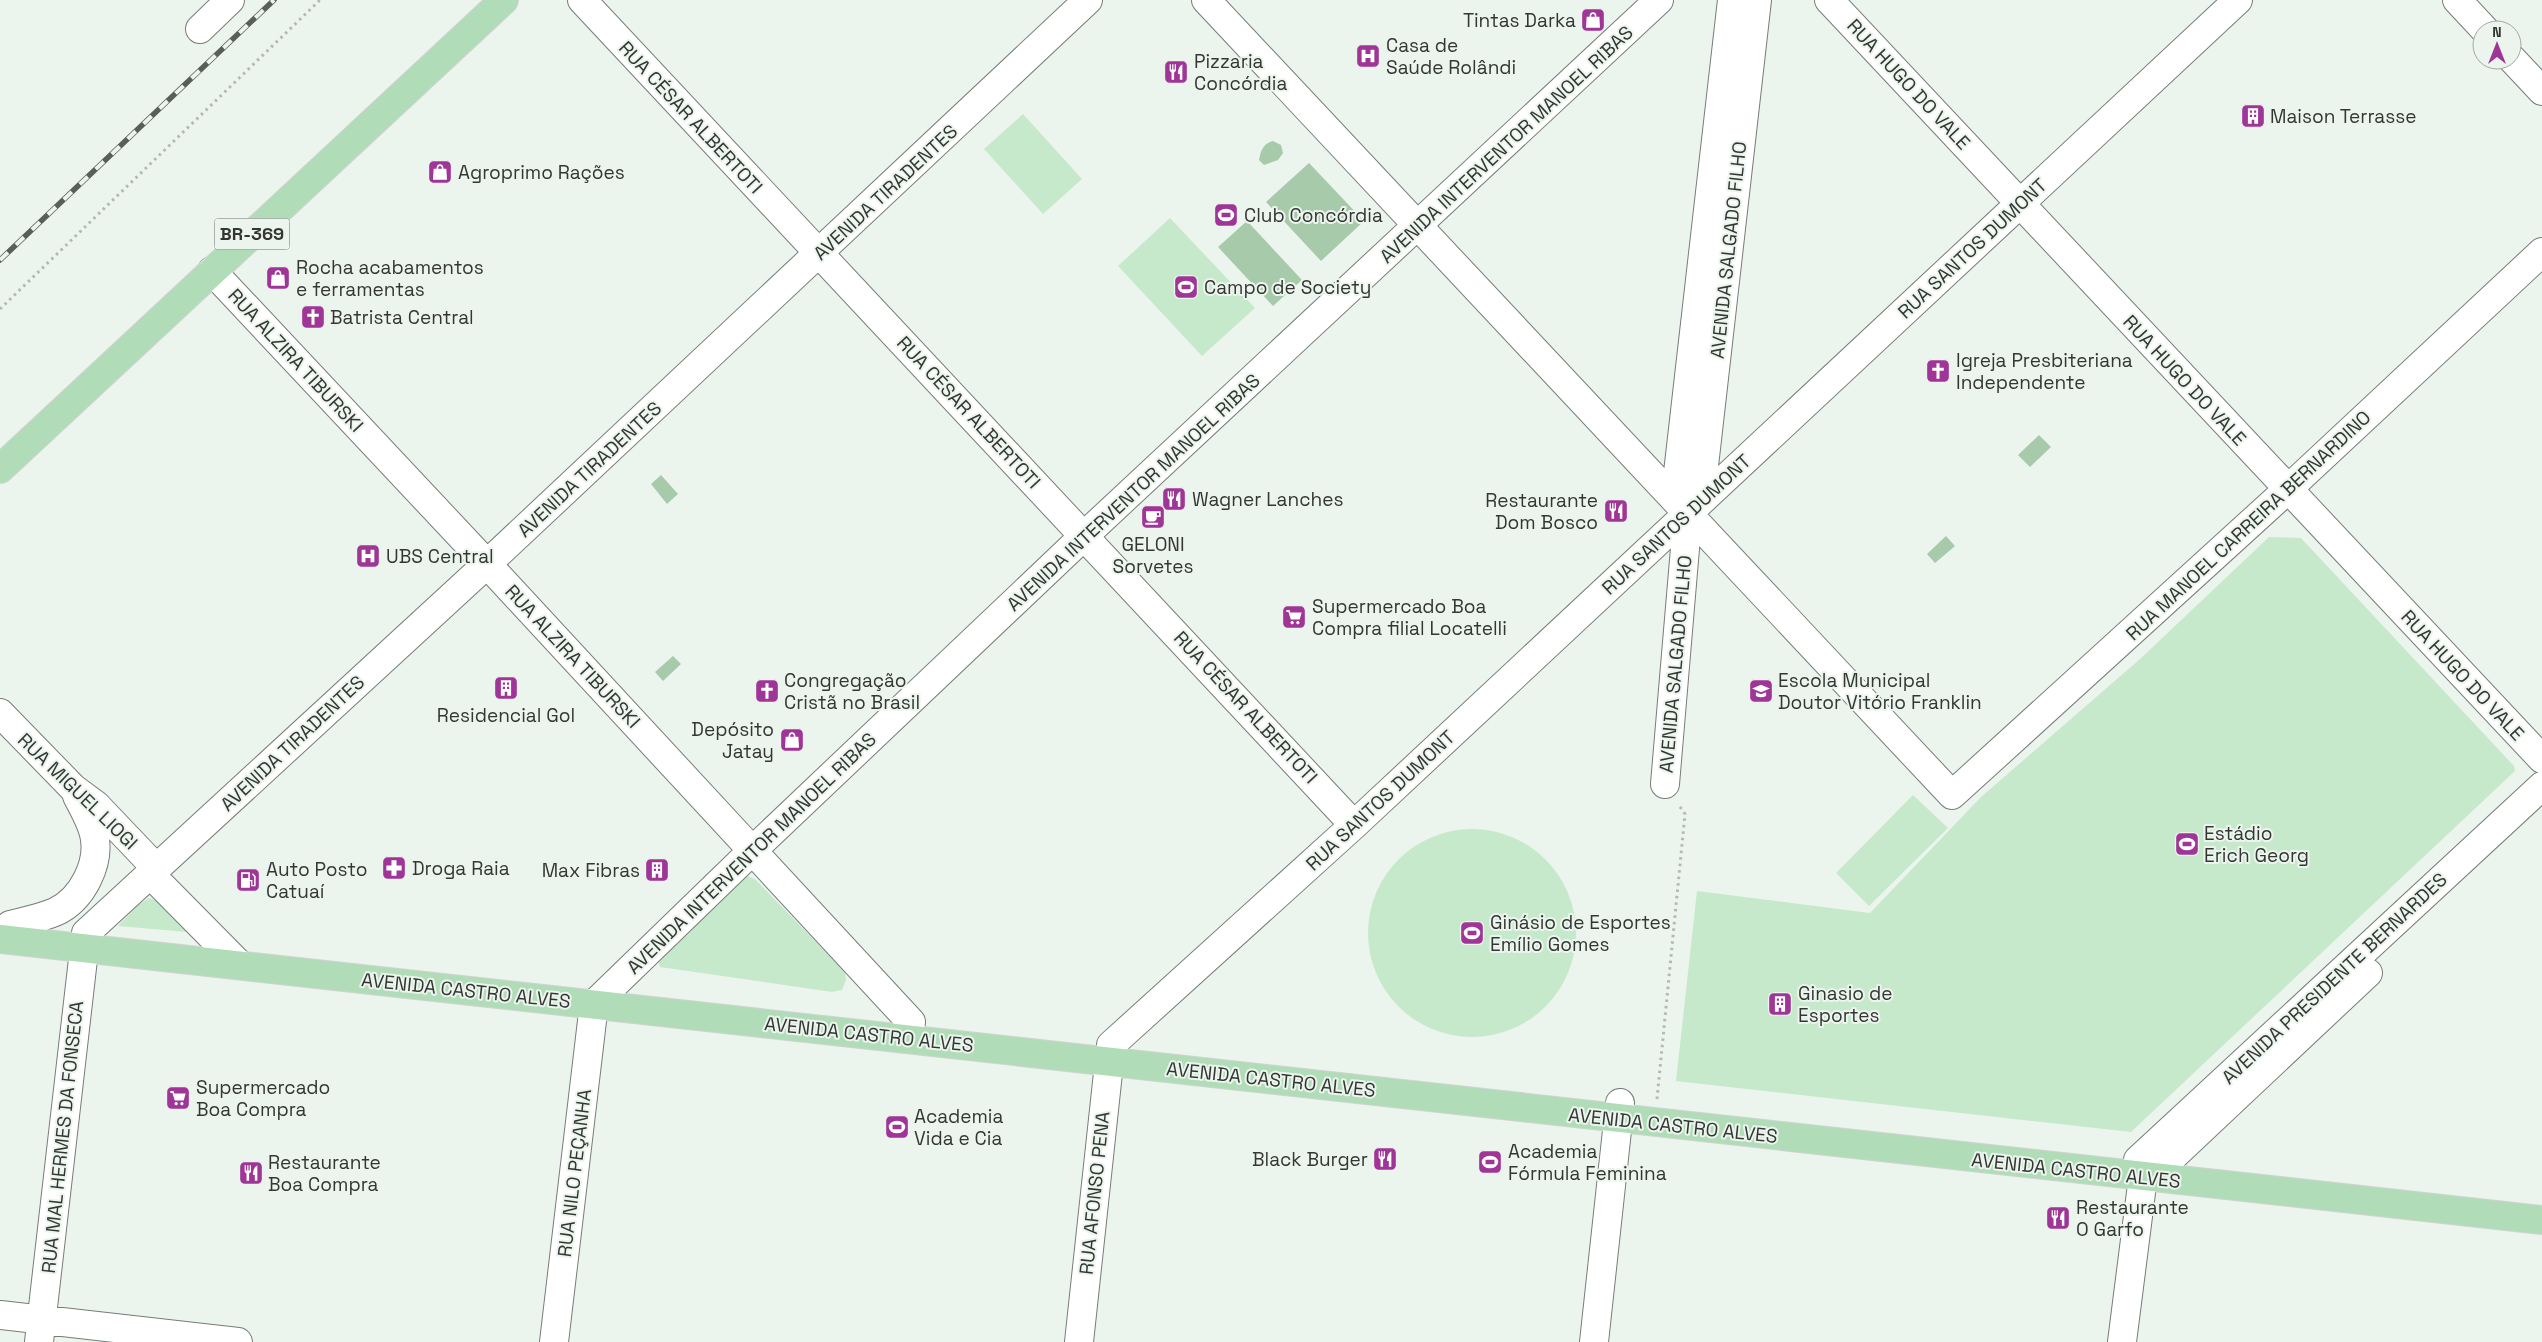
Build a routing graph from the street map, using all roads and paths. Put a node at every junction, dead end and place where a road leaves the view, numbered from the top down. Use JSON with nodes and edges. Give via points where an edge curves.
{"nodes":[{"id":1,"x":230,"y":0,"type":"edge"},
{"id":2,"x":320,"y":0,"type":"edge"},
{"id":3,"x":504,"y":0,"type":"edge"},
{"id":4,"x":582,"y":0,"type":"edge"},
{"id":5,"x":1088,"y":0,"type":"edge"},
{"id":6,"x":1206,"y":0,"type":"edge"},
{"id":7,"x":1659,"y":0,"type":"edge"},
{"id":8,"x":1732,"y":0,"type":"edge"},
{"id":9,"x":1757,"y":0,"type":"edge"},
{"id":10,"x":1829,"y":0,"type":"edge"},
{"id":11,"x":2238,"y":0,"type":"edge"},
{"id":12,"x":2457,"y":0,"type":"edge"},
{"id":13,"x":2476,"y":20,"type":"edge"},
{"id":14,"x":200,"y":29,"type":"dead end"},
{"id":15,"x":2522,"y":70,"type":"edge"},
{"id":16,"x":2542,"y":91,"type":"edge"},
{"id":17,"x":1723,"y":181,"type":"junction"},
{"id":18,"x":2021,"y":202,"type":"junction"},
{"id":19,"x":1418,"y":228,"type":"junction"},
{"id":20,"x":2542,"y":252,"type":"edge"},
{"id":21,"x":820,"y":253,"type":"junction"},
{"id":22,"x":212,"y":271,"type":"junction"},
{"id":23,"x":0,"y":309,"type":"edge"},
{"id":24,"x":0,"y":469,"type":"edge"},
{"id":25,"x":2288,"y":490,"type":"junction"},
{"id":26,"x":1688,"y":504,"type":"junction"},
{"id":27,"x":1085,"y":536,"type":"junction"},
{"id":28,"x":487,"y":564,"type":"junction"},
{"id":29,"x":0,"y":713,"type":"edge"},
{"id":30,"x":2542,"y":759,"type":"edge"},
{"id":31,"x":1665,"y":784,"type":"joint"},
{"id":32,"x":2542,"y":786,"type":"edge"},
{"id":33,"x":72,"y":788,"type":"junction"},
{"id":34,"x":2542,"y":809,"type":"edge"},
{"id":35,"x":1354,"y":825,"type":"junction"},
{"id":36,"x":753,"y":850,"type":"junction"},
{"id":37,"x":153,"y":871,"type":"junction"},
{"id":38,"x":3,"y":929,"type":"edge"},
{"id":39,"x":85,"y":940,"type":"junction"},
{"id":40,"x":229,"y":955,"type":"junction"},
{"id":41,"x":602,"y":996,"type":"junction"},
{"id":42,"x":910,"y":1030,"type":"junction"},
{"id":43,"x":1110,"y":1053,"type":"junction"},
{"id":44,"x":1656,"y":1107,"type":"junction"},
{"id":45,"x":1619,"y":1111,"type":"junction"},
{"id":46,"x":1855,"y":1137,"type":"junction"},
{"id":47,"x":2147,"y":1171,"type":"junction"},
{"id":48,"x":2379,"y":1195,"type":"junction"},
{"id":49,"x":2542,"y":1204,"type":"edge"},
{"id":50,"x":2542,"y":1220,"type":"edge"},
{"id":51,"x":0,"y":1315,"type":"edge"},
{"id":52,"x":40,"y":1331,"type":"edge"},
{"id":53,"x":238,"y":1342,"type":"edge"},
{"id":54,"x":554,"y":1342,"type":"edge"},
{"id":55,"x":1079,"y":1342,"type":"edge"},
{"id":56,"x":1594,"y":1342,"type":"edge"},
{"id":57,"x":2122,"y":1342,"type":"edge"}],
"edges":[{"from":1,"to":14,"type":"street"},
{"from":2,"to":23,"type":"path"},
{"from":3,"to":22,"type":"main road","number":"BR-369"},
{"from":4,"to":21,"type":"street","name":"RUA CÉSAR ALBERTOTI"},
{"from":5,"to":21,"type":"street","name":"AVENIDA TIRADENTES"},
{"from":6,"to":19,"type":"street"},
{"from":7,"to":19,"type":"street","name":"AVENIDA INTERVENTOR MANOEL RIBAS"},
{"from":8,"to":17,"type":"street","name":"AVENIDA SALGADO FILHO"},
{"from":9,"to":17,"type":"street","name":"AVENIDA SALGADO FILHO"},
{"from":10,"to":18,"type":"street","name":"RUA HUGO DO VALE"},
{"from":11,"to":18,"type":"street","name":"RUA SANTOS DUMONT"},
{"from":12,"to":13,"type":"street"},
{"from":15,"to":16,"type":"street"},
{"from":17,"to":26,"type":"street","name":"AVENIDA SALGADO FILHO"},
{"from":18,"to":25,"type":"street","name":"RUA HUGO DO VALE"},
{"from":18,"to":26,"type":"street","name":"RUA SANTOS DUMONT"},
{"from":19,"to":26,"type":"street"},
{"from":19,"to":27,"type":"street","name":"AVENIDA INTERVENTOR MANOEL RIBAS"},
{"from":20,"to":25,"type":"street","name":"RUA MANOEL CARREIRA BERNARDINO"},
{"from":21,"to":27,"type":"street","name":"RUA CÉSAR ALBERTOTI"},
{"from":21,"to":28,"type":"street","name":"AVENIDA TIRADENTES"},
{"from":22,"to":24,"type":"main road","number":"BR-369"},
{"from":22,"to":28,"type":"street","name":"RUA ALZIRA TIBURSKI"},
{"from":25,"to":26,"type":"street","name":"RUA MANOEL CARREIRA BERNARDINO","via":[[1952,795]]},
{"from":25,"to":30,"type":"street","name":"RUA HUGO DO VALE"},
{"from":26,"to":31,"type":"street","name":"AVENIDA SALGADO FILHO"},
{"from":26,"to":35,"type":"street","name":"RUA SANTOS DUMONT"},
{"from":27,"to":35,"type":"street","name":"RUA CÉSAR ALBERTOTI"},
{"from":27,"to":36,"type":"street","name":"AVENIDA INTERVENTOR MANOEL RIBAS"},
{"from":28,"to":36,"type":"street","name":"RUA ALZIRA TIBURSKI"},
{"from":28,"to":37,"type":"street","name":"AVENIDA TIRADENTES"},
{"from":29,"to":33,"type":"street","name":"RUA MIGUEL LIOGI"},
{"from":31,"to":44,"type":"path","via":[[1685,814]]},
{"from":32,"to":47,"type":"street","name":"AVENIDA PRESIDENTE BERNARDES"},
{"from":33,"to":37,"type":"street","name":"RUA MIGUEL LIOGI","via":[[96,805]]},
{"from":33,"to":38,"type":"street","via":[[94,835],[96,846],[91,871],[76,896],[65,905],[44,916]]},
{"from":34,"to":47,"type":"street","name":"AVENIDA PRESIDENTE BERNARDES"},
{"from":35,"to":43,"type":"street","name":"RUA SANTOS DUMONT"},
{"from":36,"to":41,"type":"street","name":"AVENIDA INTERVENTOR MANOEL RIBAS"},
{"from":36,"to":42,"type":"street","name":"RUA ALZIRA TIBURSKI"},
{"from":37,"to":39,"type":"street","name":"AVENIDA TIRADENTES"},
{"from":37,"to":40,"type":"street","name":"RUA MIGUEL LIOGI"},
{"from":38,"to":39,"type":"main road","name":"AVENIDA CASTRO ALVES"},
{"from":39,"to":40,"type":"main road","name":"AVENIDA CASTRO ALVES"},
{"from":39,"to":52,"type":"street","name":"RUA MAL HERMES DA FONSECA"},
{"from":40,"to":41,"type":"main road","name":"AVENIDA CASTRO ALVES"},
{"from":41,"to":42,"type":"main road","name":"AVENIDA CASTRO ALVES"},
{"from":41,"to":54,"type":"street","name":"RUA NILO PEÇANHA"},
{"from":42,"to":43,"type":"main road","name":"AVENIDA CASTRO ALVES"},
{"from":43,"to":45,"type":"main road","name":"AVENIDA CASTRO ALVES"},
{"from":43,"to":55,"type":"street","name":"RUA AFONSO PENA"},
{"from":44,"to":45,"type":"main road","name":"AVENIDA CASTRO ALVES"},
{"from":44,"to":46,"type":"main road","name":"AVENIDA CASTRO ALVES"},
{"from":45,"to":46,"type":"main road","name":"AVENIDA CASTRO ALVES"},
{"from":45,"to":56,"type":"street"},
{"from":46,"to":47,"type":"main road","name":"AVENIDA CASTRO ALVES"},
{"from":47,"to":48,"type":"main road","name":"AVENIDA CASTRO ALVES"},
{"from":47,"to":57,"type":"street"},
{"from":48,"to":49,"type":"main road","name":"AVENIDA CASTRO ALVES"},
{"from":48,"to":50,"type":"main road","name":"AVENIDA CASTRO ALVES"},
{"from":51,"to":52,"type":"street"},
{"from":52,"to":53,"type":"street"}]}
